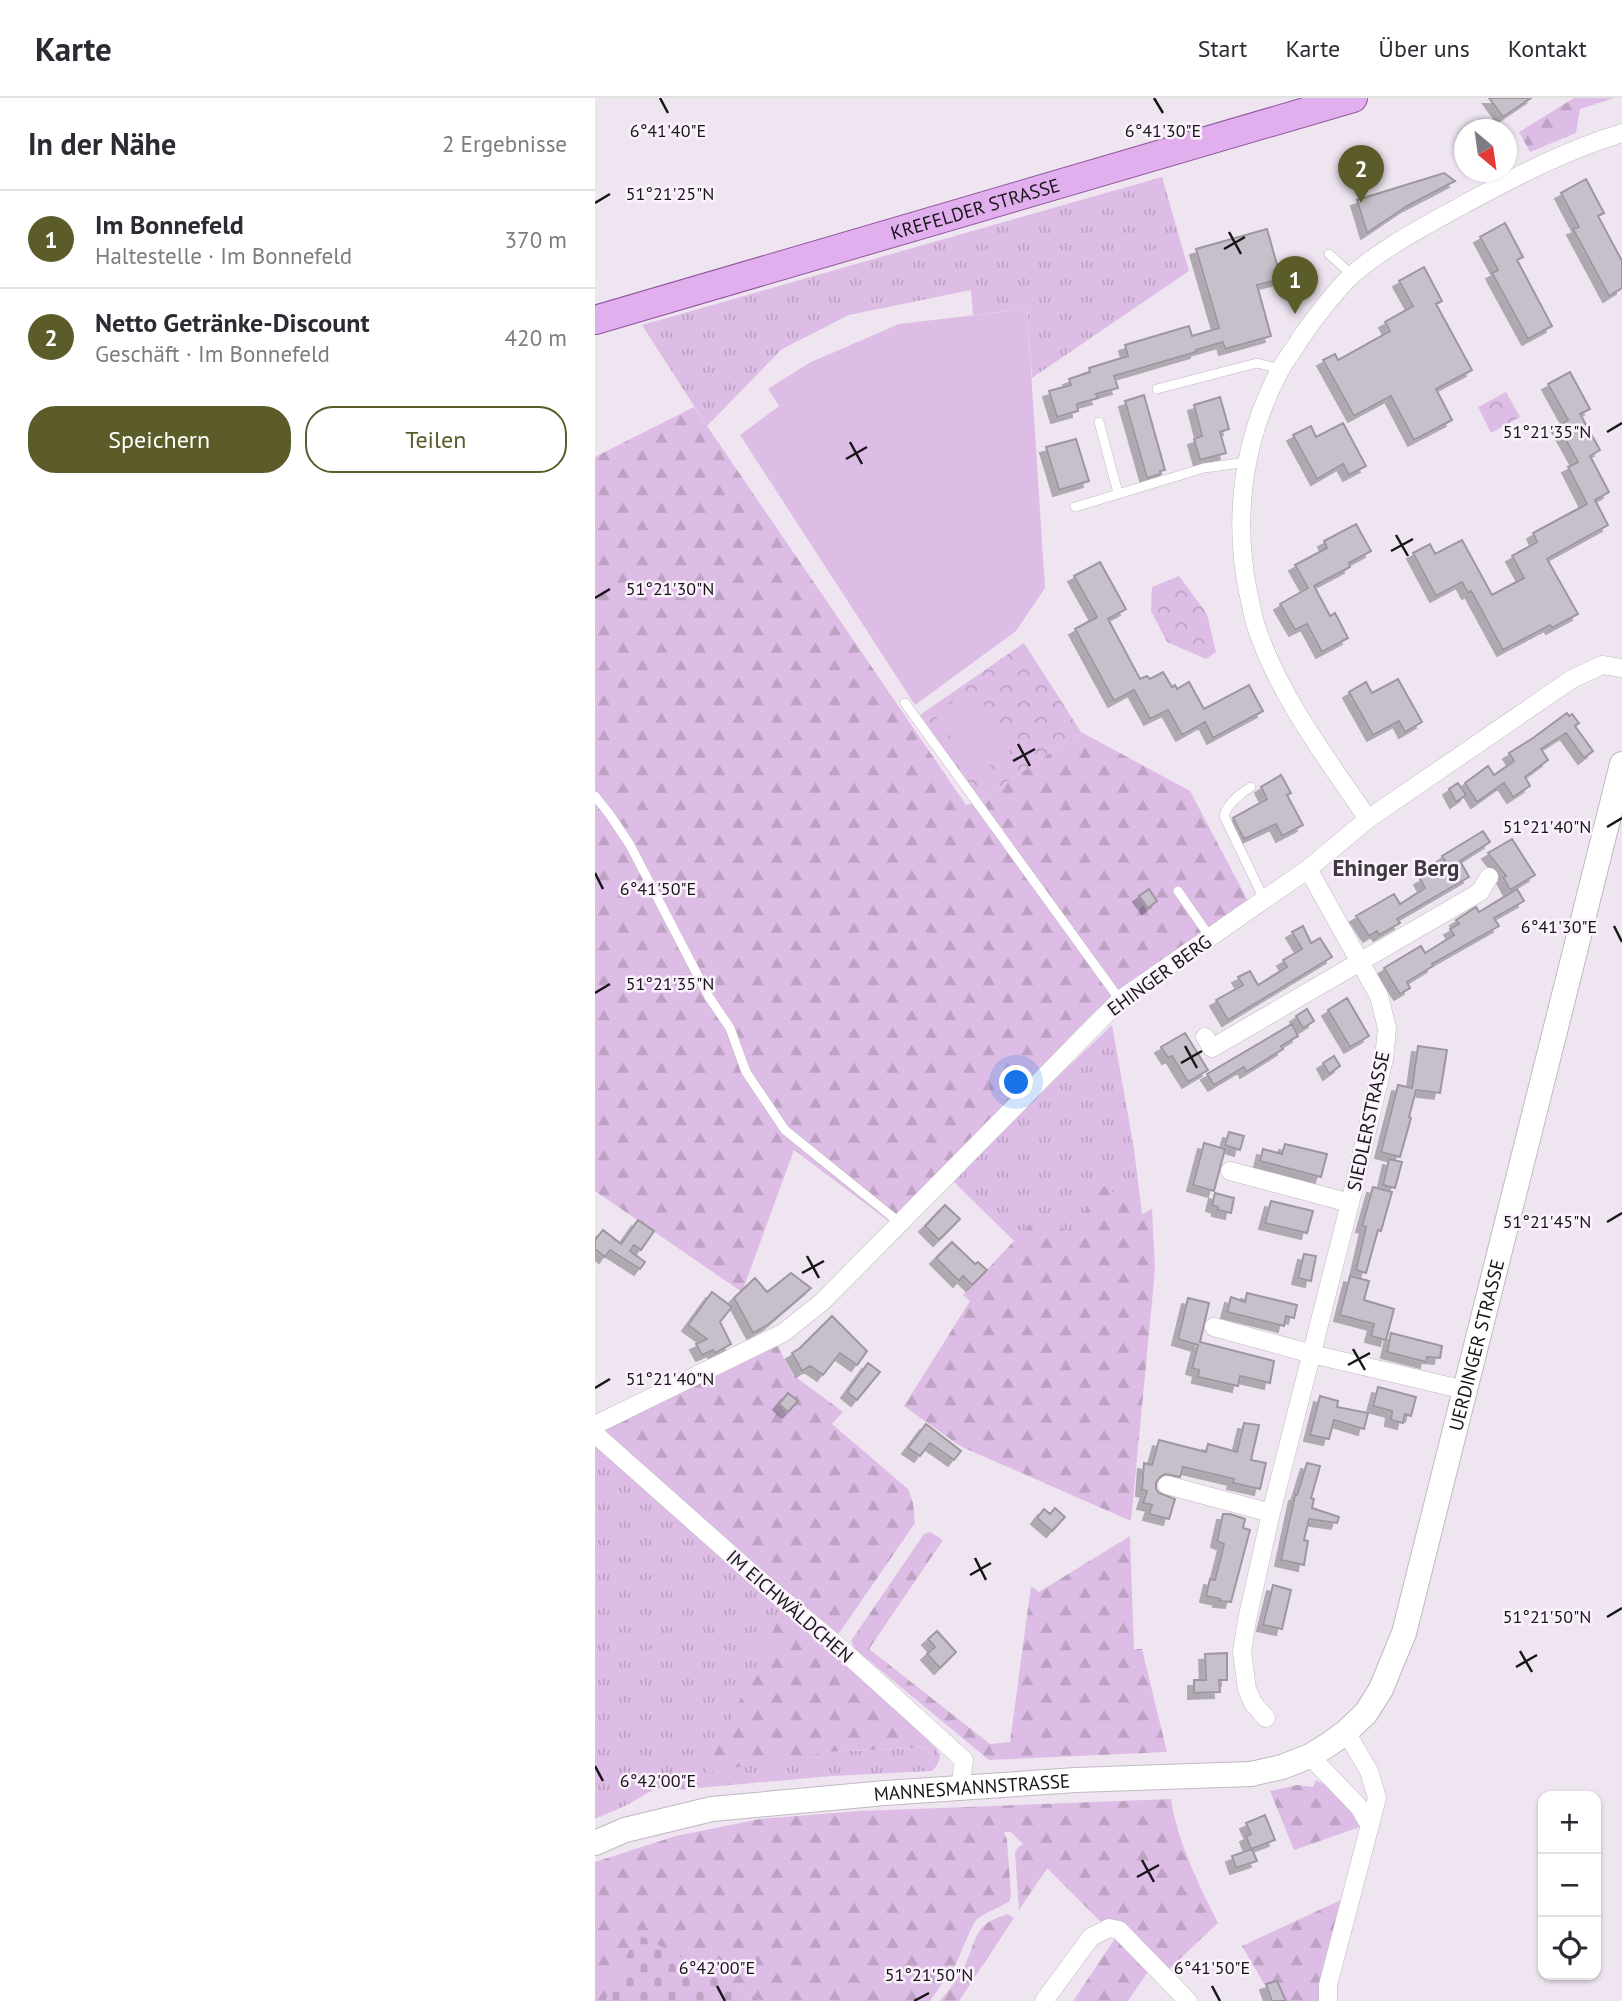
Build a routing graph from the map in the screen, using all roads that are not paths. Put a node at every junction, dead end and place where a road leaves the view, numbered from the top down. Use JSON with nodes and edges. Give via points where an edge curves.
{"nodes":[{"id":1,"x":1304,"y":98,"type":"edge"},
{"id":2,"x":1353,"y":98,"type":"edge"},
{"id":3,"x":1622,"y":133,"type":"edge"},
{"id":4,"x":1329,"y":254,"type":"dead end"},
{"id":5,"x":1352,"y":275,"type":"junction"},
{"id":6,"x":595,"y":304,"type":"edge"},
{"id":7,"x":595,"y":320,"type":"edge"},
{"id":8,"x":1280,"y":369,"type":"junction"},
{"id":9,"x":1157,"y":389,"type":"dead end"},
{"id":10,"x":1099,"y":422,"type":"dead end"},
{"id":11,"x":1248,"y":462,"type":"junction"},
{"id":12,"x":1118,"y":493,"type":"junction"},
{"id":13,"x":1075,"y":507,"type":"dead end"},
{"id":14,"x":1622,"y":668,"type":"edge"},
{"id":15,"x":905,"y":703,"type":"dead end"},
{"id":16,"x":1622,"y":764,"type":"edge"},
{"id":17,"x":1251,"y":787,"type":"dead end"},
{"id":18,"x":595,"y":796,"type":"edge"},
{"id":19,"x":1368,"y":819,"type":"junction"},
{"id":20,"x":1308,"y":869,"type":"junction"},
{"id":21,"x":1489,"y":877,"type":"dead end"},
{"id":22,"x":1178,"y":891,"type":"dead end"},
{"id":23,"x":1264,"y":900,"type":"junction"},
{"id":24,"x":1210,"y":937,"type":"junction"},
{"id":25,"x":1360,"y":962,"type":"junction"},
{"id":26,"x":1120,"y":1000,"type":"junction"},
{"id":27,"x":1205,"y":1037,"type":"dead end"},
{"id":28,"x":1230,"y":1171,"type":"dead end"},
{"id":29,"x":1350,"y":1203,"type":"junction"},
{"id":30,"x":900,"y":1223,"type":"junction"},
{"id":31,"x":1214,"y":1327,"type":"dead end"},
{"id":32,"x":1312,"y":1354,"type":"junction"},
{"id":33,"x":1465,"y":1390,"type":"junction"},
{"id":34,"x":595,"y":1425,"type":"edge"},
{"id":35,"x":595,"y":1434,"type":"edge"},
{"id":36,"x":1167,"y":1485,"type":"dead end"},
{"id":37,"x":1271,"y":1513,"type":"junction"},
{"id":38,"x":1266,"y":1718,"type":"dead end"},
{"id":39,"x":1346,"y":1732,"type":"junction"},
{"id":40,"x":1310,"y":1756,"type":"junction"},
{"id":41,"x":960,"y":1788,"type":"junction"},
{"id":42,"x":1370,"y":1826,"type":"junction"},
{"id":43,"x":595,"y":1843,"type":"edge"},
{"id":44,"x":1044,"y":2001,"type":"edge"},
{"id":45,"x":1188,"y":2001,"type":"edge"},
{"id":46,"x":1328,"y":2001,"type":"edge"}],
"edges":[{"from":1,"to":6,"type":"main road","name":"KREFELDER STRASSE"},
{"from":2,"to":7,"type":"main road","name":"KREFELDER STRASSE"},
{"from":3,"to":5,"type":"street","via":[[1533,168],[1397,242]]},
{"from":4,"to":5,"type":"lane"},
{"from":5,"to":8,"type":"street","via":[[1318,313]]},
{"from":8,"to":9,"type":"lane","via":[[1257,363]]},
{"from":8,"to":11,"type":"street","via":[[1257,424]]},
{"from":10,"to":12,"type":"lane"},
{"from":11,"to":12,"type":"lane","via":[[1204,468]]},
{"from":11,"to":19,"type":"street","via":[[1240,513],[1254,621],[1287,696]]},
{"from":12,"to":13,"type":"lane"},
{"from":14,"to":19,"type":"street","name":"EHINGER BERG","via":[[1602,666],[1572,679]]},
{"from":15,"to":26,"type":"lane"},
{"from":16,"to":33,"type":"main road","name":"UERDINGER STRASSE"},
{"from":17,"to":23,"type":"lane","via":[[1224,816]]},
{"from":18,"to":30,"type":"lane","via":[[630,845],[709,997],[730,1028],[746,1072],[785,1130]]},
{"from":19,"to":20,"type":"street","name":"EHINGER BERG"},
{"from":20,"to":23,"type":"street","name":"EHINGER BERG"},
{"from":20,"to":25,"type":"street","name":"SIEDLERSTRASSE"},
{"from":21,"to":25,"type":"street","via":[[1480,891]]},
{"from":22,"to":24,"type":"lane"},
{"from":23,"to":24,"type":"street","name":"EHINGER BERG"},
{"from":24,"to":26,"type":"street","name":"EHINGER BERG"},
{"from":25,"to":27,"type":"street","via":[[1212,1048]]},
{"from":25,"to":29,"type":"street","name":"SIEDLERSTRASSE","via":[[1379,996],[1387,1028]]},
{"from":26,"to":30,"type":"street","name":"EHINGER BERG"},
{"from":28,"to":29,"type":"street","name":"SIEDLERSTRASSE"},
{"from":29,"to":32,"type":"street","name":"SIEDLERSTRASSE"},
{"from":30,"to":34,"type":"street","name":"EHINGER BERG","via":[[822,1302],[783,1333]]},
{"from":31,"to":32,"type":"street"},
{"from":32,"to":33,"type":"street"},
{"from":32,"to":37,"type":"street","name":"SIEDLERSTRASSE"},
{"from":33,"to":39,"type":"main road","name":"UERDINGER STRASSE","via":[[1404,1633],[1381,1689],[1366,1713]]},
{"from":35,"to":41,"type":"street","name":"IM EICHWÄLDCHEN","via":[[964,1760]]},
{"from":36,"to":37,"type":"street"},
{"from":37,"to":38,"type":"street","name":"SIEDLERSTRASSE","via":[[1242,1652],[1247,1689]]},
{"from":39,"to":40,"type":"main road","name":"MANNESMANNSTRASSE"},
{"from":39,"to":42,"type":"street","via":[[1369,1771],[1377,1798]]},
{"from":40,"to":41,"type":"main road","name":"MANNESMANNSTRASSE","via":[[1251,1774]]},
{"from":40,"to":42,"type":"street","via":[[1359,1807]]},
{"from":41,"to":43,"type":"main road","name":"MANNESMANNSTRASSE","via":[[712,1809],[625,1830]]},
{"from":42,"to":46,"type":"street","via":[[1328,1985]]},
{"from":44,"to":45,"type":"street","via":[[1091,1937],[1109,1928],[1119,1930]]}]}
